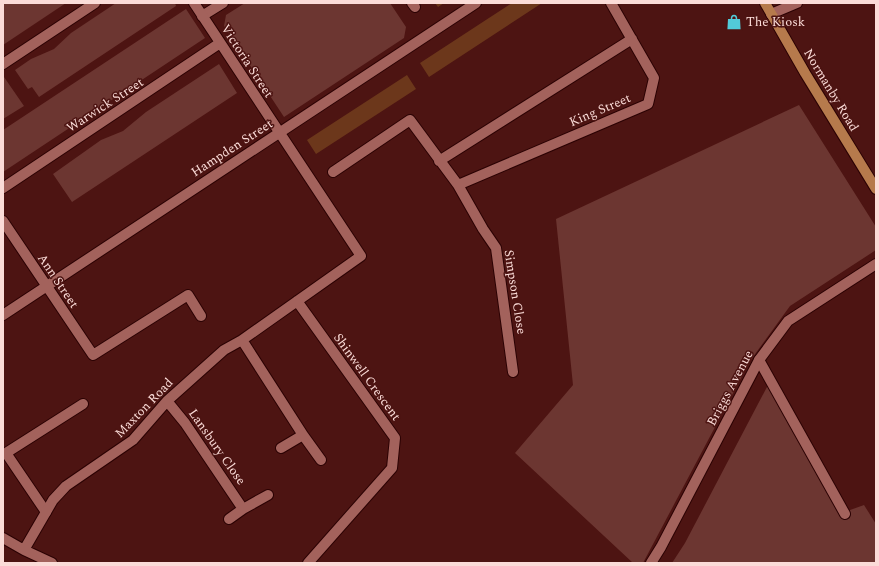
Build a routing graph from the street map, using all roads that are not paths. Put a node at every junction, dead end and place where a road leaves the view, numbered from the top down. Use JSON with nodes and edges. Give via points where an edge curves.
{"nodes":[{"id":1,"x":95,"y":3,"type":"edge"},
{"id":2,"x":194,"y":3,"type":"edge"},
{"id":3,"x":224,"y":3,"type":"edge"},
{"id":4,"x":476,"y":3,"type":"edge"},
{"id":5,"x":611,"y":3,"type":"edge"},
{"id":6,"x":765,"y":3,"type":"edge"},
{"id":7,"x":797,"y":3,"type":"edge"},
{"id":8,"x":771,"y":14,"type":"junction"},
{"id":9,"x":202,"y":16,"type":"junction"},
{"id":10,"x":632,"y":39,"type":"junction"},
{"id":11,"x":220,"y":43,"type":"junction"},
{"id":12,"x":3,"y":64,"type":"edge"},
{"id":13,"x":279,"y":133,"type":"junction"},
{"id":14,"x":439,"y":161,"type":"junction"},
{"id":15,"x":333,"y":172,"type":"dead end"},
{"id":16,"x":458,"y":185,"type":"junction"},
{"id":17,"x":3,"y":188,"type":"edge"},
{"id":18,"x":876,"y":189,"type":"edge"},
{"id":19,"x":3,"y":222,"type":"edge"},
{"id":20,"x":876,"y":264,"type":"edge"},
{"id":21,"x":46,"y":287,"type":"junction"},
{"id":22,"x":297,"y":301,"type":"junction"},
{"id":23,"x":3,"y":315,"type":"edge"},
{"id":24,"x":201,"y":316,"type":"dead end"},
{"id":25,"x":242,"y":340,"type":"junction"},
{"id":26,"x":759,"y":360,"type":"junction"},
{"id":27,"x":514,"y":372,"type":"dead end"},
{"id":28,"x":167,"y":401,"type":"junction"},
{"id":29,"x":83,"y":404,"type":"dead end"},
{"id":30,"x":303,"y":435,"type":"junction"},
{"id":31,"x":281,"y":448,"type":"dead end"},
{"id":32,"x":322,"y":460,"type":"dead end"},
{"id":33,"x":268,"y":494,"type":"dead end"},
{"id":34,"x":243,"y":510,"type":"junction"},
{"id":35,"x":46,"y":512,"type":"junction"},
{"id":36,"x":845,"y":514,"type":"dead end"},
{"id":37,"x":229,"y":519,"type":"dead end"},
{"id":38,"x":3,"y":538,"type":"edge"},
{"id":39,"x":24,"y":550,"type":"junction"},
{"id":40,"x":52,"y":563,"type":"edge"},
{"id":41,"x":308,"y":563,"type":"edge"},
{"id":42,"x":651,"y":563,"type":"edge"}],
"edges":[{"from":1,"to":12,"type":"street"},
{"from":2,"to":9,"type":"street","name":"Victoria Street"},
{"from":3,"to":9,"type":"street"},
{"from":4,"to":13,"type":"street","name":"Hampden Street"},
{"from":5,"to":10,"type":"street","name":"King Street"},
{"from":6,"to":8,"type":"street","name":"Normanby Road"},
{"from":7,"to":8,"type":"street"},
{"from":8,"to":18,"type":"street","name":"Normanby Road"},
{"from":9,"to":11,"type":"street","name":"Victoria Street"},
{"from":10,"to":14,"type":"street"},
{"from":10,"to":16,"type":"street","name":"King Street","via":[[654,78],[648,104]]},
{"from":11,"to":13,"type":"street","name":"Victoria Street"},
{"from":11,"to":17,"type":"street","name":"Warwick Street"},
{"from":13,"to":21,"type":"street","name":"Hampden Street"},
{"from":13,"to":22,"type":"street","name":"Maxton Road","via":[[361,256]]},
{"from":14,"to":15,"type":"street","name":"Simpson Close","via":[[410,120]]},
{"from":14,"to":16,"type":"street","name":"Simpson Close"},
{"from":16,"to":27,"type":"street","name":"Simpson Close","via":[[496,248]]},
{"from":19,"to":21,"type":"street","name":"Ann Street"},
{"from":20,"to":26,"type":"street","name":"Briggs Avenue","via":[[788,321]]},
{"from":21,"to":23,"type":"street","name":"Hampden Street"},
{"from":21,"to":24,"type":"street","name":"Ann Street","via":[[93,355],[188,295]]},
{"from":22,"to":25,"type":"street","name":"Maxton Road"},
{"from":22,"to":41,"type":"street","name":"Shinwell Crescent","via":[[395,438],[392,468]]},
{"from":25,"to":28,"type":"street","name":"Maxton Road","via":[[224,350]]},
{"from":25,"to":30,"type":"street"},
{"from":26,"to":36,"type":"street"},
{"from":26,"to":42,"type":"street","name":"Briggs Avenue"},
{"from":28,"to":34,"type":"street","name":"Lansbury Close","via":[[185,423]]},
{"from":28,"to":35,"type":"street","name":"Maxton Road","via":[[133,440],[66,486]]},
{"from":29,"to":35,"type":"street","via":[[6,453]]},
{"from":30,"to":31,"type":"street"},
{"from":30,"to":32,"type":"street"},
{"from":33,"to":34,"type":"street"},
{"from":34,"to":37,"type":"street"},
{"from":35,"to":39,"type":"street","name":"Maxton Road"},
{"from":38,"to":39,"type":"street"},
{"from":39,"to":40,"type":"street"}]}
